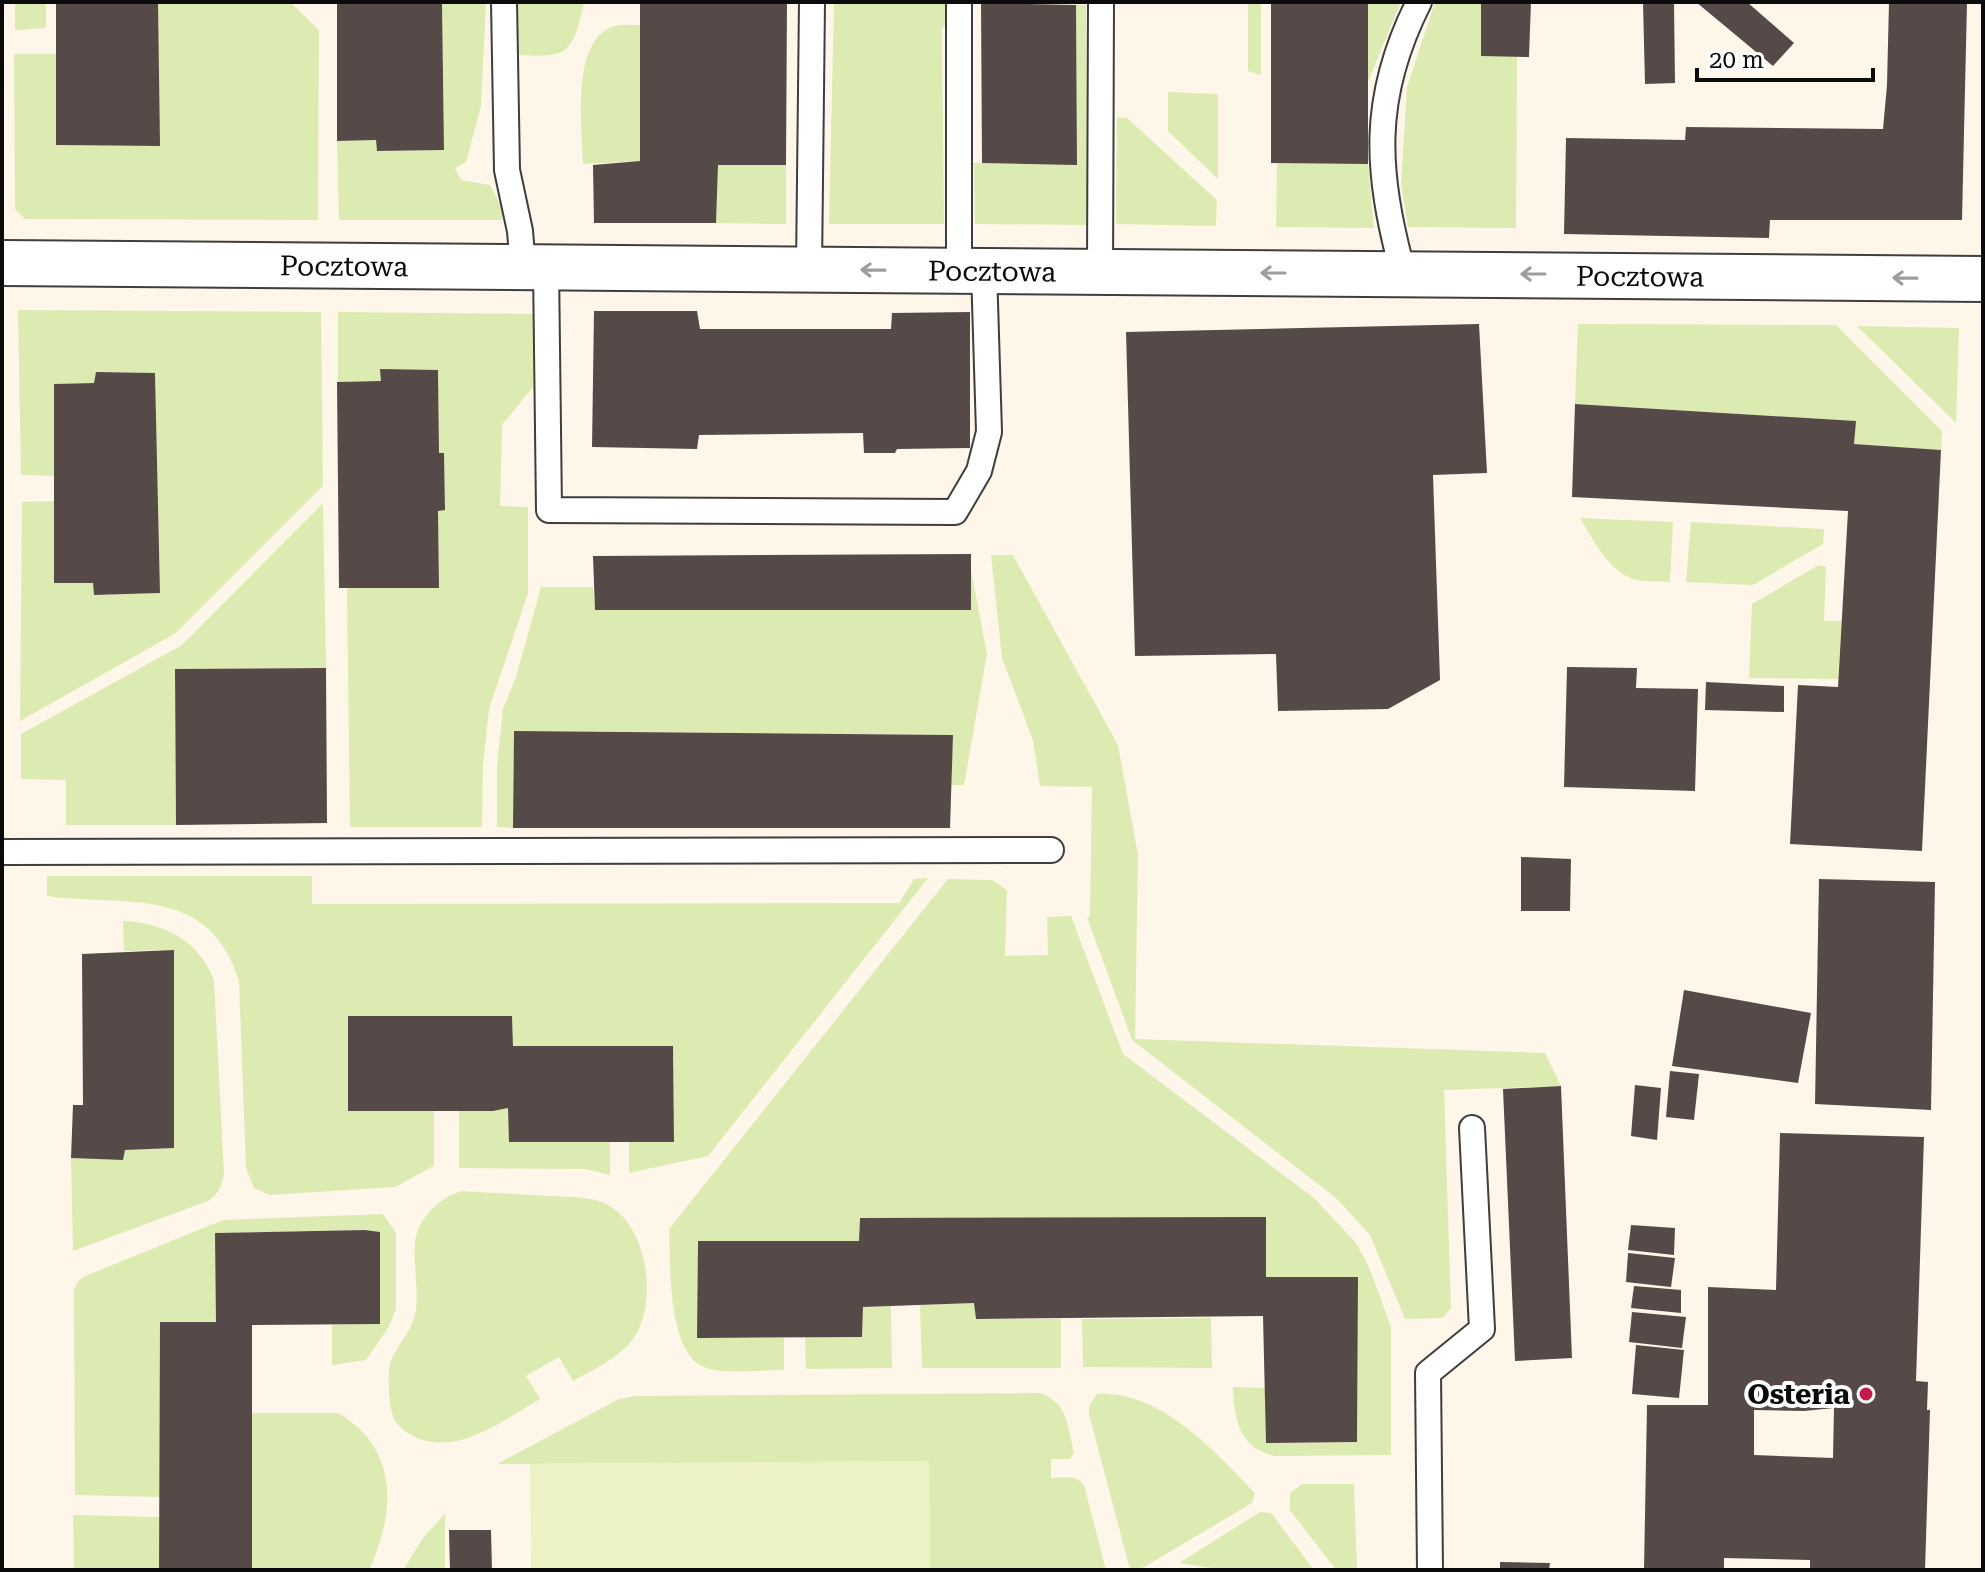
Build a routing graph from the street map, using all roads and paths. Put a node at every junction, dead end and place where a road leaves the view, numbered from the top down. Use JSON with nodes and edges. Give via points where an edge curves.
{"nodes":[{"id":1,"x":504,"y":2,"type":"edge"},
{"id":2,"x":812,"y":2,"type":"edge"},
{"id":3,"x":959,"y":2,"type":"edge"},
{"id":4,"x":1101,"y":2,"type":"edge"},
{"id":5,"x":1419,"y":2,"type":"edge"},
{"id":6,"x":2,"y":263,"type":"edge"},
{"id":7,"x":534,"y":267,"type":"junction"},
{"id":8,"x":809,"y":269,"type":"junction"},
{"id":9,"x":971,"y":270,"type":"junction"},
{"id":10,"x":1100,"y":272,"type":"junction"},
{"id":11,"x":1403,"y":273,"type":"junction"},
{"id":12,"x":1983,"y":279,"type":"edge"},
{"id":13,"x":1051,"y":850,"type":"dead end"},
{"id":14,"x":2,"y":852,"type":"edge"},
{"id":15,"x":1472,"y":1128,"type":"dead end"},
{"id":16,"x":1430,"y":1570,"type":"edge"}],
"edges":[{"from":1,"to":7,"type":"lane","via":[[507,170]]},
{"from":2,"to":8,"type":"lane"},
{"from":3,"to":9,"type":"lane"},
{"from":4,"to":10,"type":"lane"},
{"from":5,"to":11,"type":"lane","via":[[1389,78],[1382,116],[1383,181]]},
{"from":6,"to":7,"type":"street","name":"Pocztowa"},
{"from":7,"to":8,"type":"street","name":"Pocztowa"},
{"from":7,"to":9,"type":"lane","via":[[549,510],[955,512],[979,471],[989,432]]},
{"from":9,"to":8,"type":"street","name":"Pocztowa","one_way":true},
{"from":9,"to":10,"type":"street","name":"Pocztowa"},
{"from":11,"to":10,"type":"street","name":"Pocztowa","one_way":true},
{"from":12,"to":11,"type":"street","name":"Pocztowa","one_way":true},
{"from":13,"to":14,"type":"lane"},
{"from":15,"to":16,"type":"lane","via":[[1482,1329],[1428,1373]]}]}
